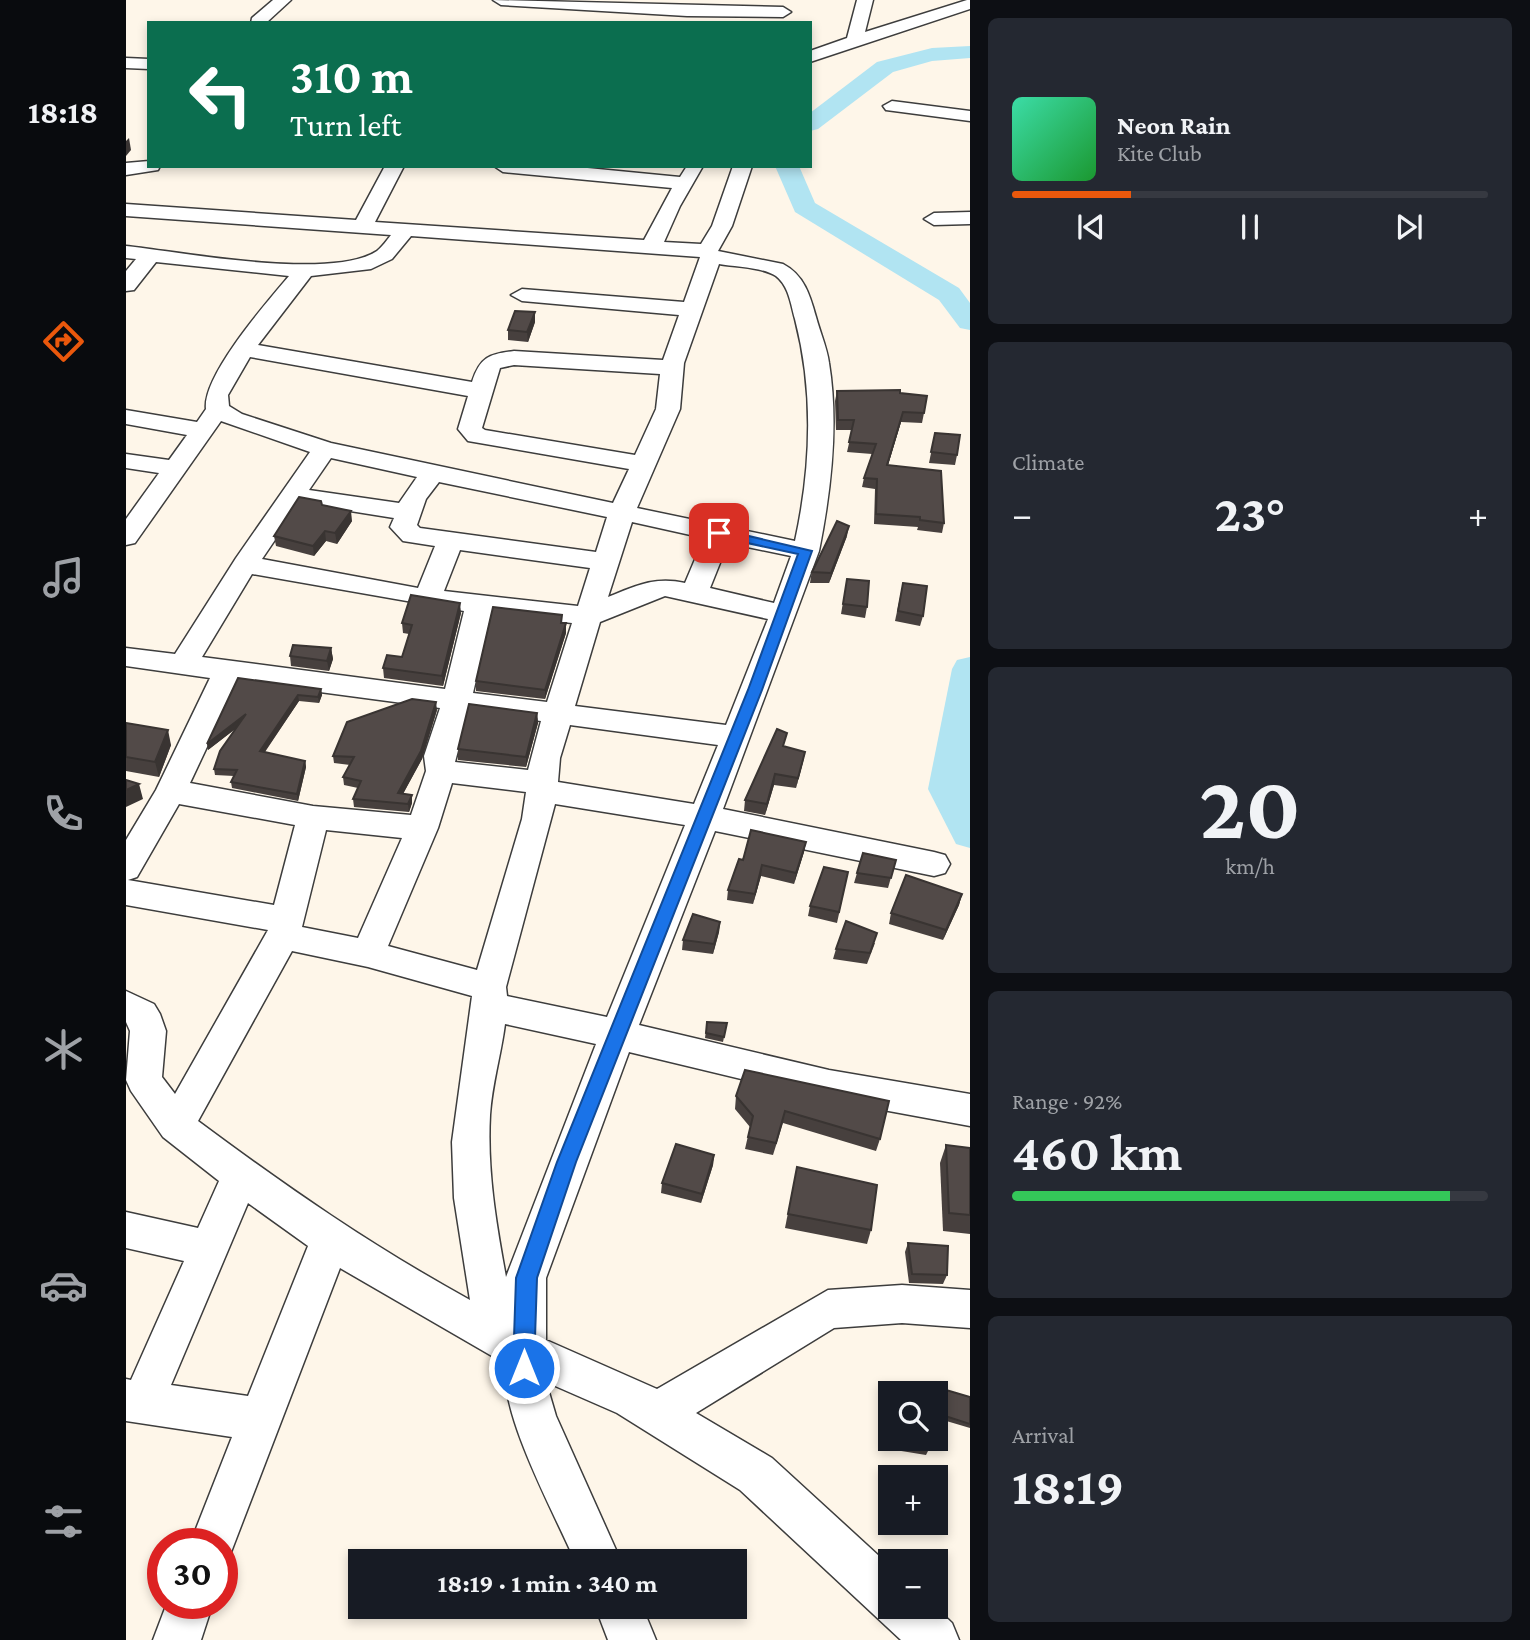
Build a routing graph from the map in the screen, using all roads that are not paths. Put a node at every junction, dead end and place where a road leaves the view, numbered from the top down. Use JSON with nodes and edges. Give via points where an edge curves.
{"nodes":[{"id":1,"x":283,"y":0,"type":"edge"},
{"id":2,"x":865,"y":0,"type":"edge"},
{"id":3,"x":554,"y":2,"type":"edge"},
{"id":4,"x":503,"y":4,"type":"edge"},
{"id":5,"x":619,"y":4,"type":"edge"},
{"id":6,"x":970,"y":4,"type":"edge"},
{"id":7,"x":687,"y":11,"type":"edge"},
{"id":8,"x":784,"y":12,"type":"edge"},
{"id":9,"x":258,"y":21,"type":"edge"},
{"id":10,"x":855,"y":41,"type":"junction"},
{"id":11,"x":812,"y":56,"type":"edge"},
{"id":12,"x":126,"y":63,"type":"edge"},
{"id":13,"x":147,"y":64,"type":"edge"},
{"id":14,"x":892,"y":106,"type":"dead end"},
{"id":15,"x":970,"y":116,"type":"edge"},
{"id":16,"x":147,"y":153,"type":"edge"},
{"id":17,"x":137,"y":168,"type":"edge"},
{"id":18,"x":395,"y":168,"type":"edge"},
{"id":19,"x":545,"y":168,"type":"edge"},
{"id":20,"x":742,"y":168,"type":"edge"},
{"id":21,"x":690,"y":175,"type":"edge"},
{"id":22,"x":126,"y":210,"type":"edge"},
{"id":23,"x":970,"y":218,"type":"edge"},
{"id":24,"x":266,"y":219,"type":"junction"},
{"id":25,"x":934,"y":219,"type":"dead end"},
{"id":26,"x":363,"y":226,"type":"junction"},
{"id":27,"x":405,"y":230,"type":"junction"},
{"id":28,"x":652,"y":246,"type":"junction"},
{"id":29,"x":126,"y":252,"type":"edge"},
{"id":30,"x":709,"y":253,"type":"junction"},
{"id":31,"x":151,"y":254,"type":"junction"},
{"id":32,"x":218,"y":262,"type":"junction"},
{"id":33,"x":305,"y":270,"type":"junction"},
{"id":34,"x":126,"y":285,"type":"edge"},
{"id":35,"x":522,"y":295,"type":"dead end"},
{"id":36,"x":691,"y":309,"type":"junction"},
{"id":37,"x":244,"y":349,"type":"junction"},
{"id":38,"x":673,"y":368,"type":"junction"},
{"id":39,"x":482,"y":391,"type":"junction"},
{"id":40,"x":218,"y":410,"type":"junction"},
{"id":41,"x":126,"y":417,"type":"edge"},
{"id":42,"x":203,"y":430,"type":"junction"},
{"id":43,"x":325,"y":449,"type":"junction"},
{"id":44,"x":126,"y":461,"type":"edge"},
{"id":45,"x":644,"y":464,"type":"junction"},
{"id":46,"x":174,"y":468,"type":"junction"},
{"id":47,"x":433,"y":473,"type":"junction"},
{"id":48,"x":294,"y":495,"type":"junction"},
{"id":49,"x":407,"y":512,"type":"junction"},
{"id":50,"x":622,"y":512,"type":"junction"},
{"id":51,"x":128,"y":532,"type":"edge"},
{"id":52,"x":719,"y":533,"type":"junction"},
{"id":53,"x":450,"y":540,"type":"junction"},
{"id":54,"x":806,"y":551,"type":"junction"},
{"id":55,"x":607,"y":562,"type":"junction"},
{"id":56,"x":245,"y":564,"type":"junction"},
{"id":57,"x":694,"y":594,"type":"junction"},
{"id":58,"x":428,"y":598,"type":"junction"},
{"id":59,"x":479,"y":605,"type":"junction"},
{"id":60,"x":781,"y":612,"type":"junction"},
{"id":61,"x":589,"y":616,"type":"junction"},
{"id":62,"x":126,"y":657,"type":"edge"},
{"id":63,"x":182,"y":666,"type":"junction"},
{"id":64,"x":228,"y":671,"type":"junction"},
{"id":65,"x":457,"y":702,"type":"junction"},
{"id":66,"x":557,"y":715,"type":"junction"},
{"id":67,"x":737,"y":737,"type":"junction"},
{"id":68,"x":440,"y":771,"type":"junction"},
{"id":69,"x":542,"y":787,"type":"junction"},
{"id":70,"x":171,"y":791,"type":"junction"},
{"id":71,"x":313,"y":817,"type":"junction"},
{"id":72,"x":705,"y":817,"type":"junction"},
{"id":73,"x":422,"y":828,"type":"junction"},
{"id":74,"x":934,"y":864,"type":"dead end"},
{"id":75,"x":126,"y":868,"type":"edge"},
{"id":76,"x":126,"y":892,"type":"edge"},
{"id":77,"x":285,"y":928,"type":"junction"},
{"id":78,"x":368,"y":954,"type":"junction"},
{"id":79,"x":490,"y":997,"type":"junction"},
{"id":80,"x":126,"y":1005,"type":"edge"},
{"id":81,"x":617,"y":1035,"type":"junction"},
{"id":82,"x":970,"y":1110,"type":"edge"},
{"id":83,"x":176,"y":1126,"type":"junction"},
{"id":84,"x":241,"y":1175,"type":"junction"},
{"id":85,"x":126,"y":1230,"type":"edge"},
{"id":86,"x":331,"y":1239,"type":"junction"},
{"id":87,"x":209,"y":1249,"type":"junction"},
{"id":88,"x":970,"y":1309,"type":"edge"},
{"id":89,"x":510,"y":1343,"type":"junction"},
{"id":90,"x":135,"y":1400,"type":"edge"},
{"id":91,"x":657,"y":1413,"type":"junction"},
{"id":92,"x":258,"y":1419,"type":"junction"},
{"id":93,"x":218,"y":1528,"type":"edge"},
{"id":94,"x":593,"y":1549,"type":"edge"},
{"id":95,"x":878,"y":1587,"type":"edge"},
{"id":96,"x":184,"y":1619,"type":"edge"},
{"id":97,"x":623,"y":1619,"type":"edge"},
{"id":98,"x":913,"y":1619,"type":"edge"},
{"id":99,"x":177,"y":1640,"type":"edge"},
{"id":100,"x":632,"y":1640,"type":"edge"},
{"id":101,"x":935,"y":1640,"type":"edge"}],
"edges":[{"from":1,"to":9,"type":"street"},
{"from":2,"to":10,"type":"street"},
{"from":3,"to":4,"type":"street"},
{"from":3,"to":5,"type":"street"},
{"from":5,"to":7,"type":"street"},
{"from":6,"to":10,"type":"street"},
{"from":7,"to":8,"type":"street"},
{"from":10,"to":11,"type":"street"},
{"from":12,"to":13,"type":"street"},
{"from":14,"to":15,"type":"street"},
{"from":16,"to":17,"type":"street"},
{"from":18,"to":26,"type":"street"},
{"from":19,"to":21,"type":"street"},
{"from":20,"to":30,"type":"street"},
{"from":21,"to":28,"type":"street"},
{"from":22,"to":24,"type":"street"},
{"from":23,"to":25,"type":"street"},
{"from":24,"to":26,"type":"street"},
{"from":24,"to":32,"type":"street","via":[[247,241]]},
{"from":26,"to":27,"type":"street"},
{"from":27,"to":28,"type":"street"},
{"from":27,"to":33,"type":"street","via":[[384,255],[366,264]]},
{"from":28,"to":30,"type":"street"},
{"from":29,"to":31,"type":"street"},
{"from":30,"to":36,"type":"street"},
{"from":30,"to":54,"type":"street","via":[[776,268],[797,289],[818,363],[821,436]]},
{"from":31,"to":32,"type":"street"},
{"from":31,"to":34,"type":"street"},
{"from":32,"to":33,"type":"street"},
{"from":33,"to":37,"type":"street"},
{"from":35,"to":36,"type":"street"},
{"from":36,"to":38,"type":"street"},
{"from":37,"to":39,"type":"street"},
{"from":37,"to":40,"type":"street","via":[[216,395]]},
{"from":38,"to":39,"type":"street","via":[[495,360]]},
{"from":38,"to":45,"type":"street","via":[[668,409]]},
{"from":39,"to":45,"type":"street","via":[[470,429],[477,436]]},
{"from":40,"to":42,"type":"street"},
{"from":40,"to":43,"type":"street"},
{"from":41,"to":42,"type":"street"},
{"from":42,"to":46,"type":"street"},
{"from":43,"to":47,"type":"street"},
{"from":43,"to":48,"type":"street"},
{"from":44,"to":46,"type":"street"},
{"from":45,"to":50,"type":"street"},
{"from":46,"to":51,"type":"street"},
{"from":47,"to":49,"type":"street"},
{"from":47,"to":50,"type":"street"},
{"from":48,"to":49,"type":"street"},
{"from":48,"to":56,"type":"street"},
{"from":49,"to":53,"type":"street","via":[[405,532]]},
{"from":50,"to":52,"type":"street"},
{"from":50,"to":55,"type":"street"},
{"from":52,"to":54,"type":"street"},
{"from":52,"to":57,"type":"street"},
{"from":53,"to":55,"type":"street"},
{"from":53,"to":58,"type":"street"},
{"from":54,"to":60,"type":"street"},
{"from":55,"to":61,"type":"street"},
{"from":56,"to":58,"type":"street"},
{"from":56,"to":63,"type":"street"},
{"from":57,"to":60,"type":"street"},
{"from":57,"to":61,"type":"street","via":[[658,587]]},
{"from":58,"to":59,"type":"street"},
{"from":59,"to":61,"type":"street"},
{"from":59,"to":65,"type":"street"},
{"from":60,"to":67,"type":"street"},
{"from":61,"to":66,"type":"street"},
{"from":62,"to":63,"type":"street"},
{"from":63,"to":64,"type":"street"},
{"from":64,"to":65,"type":"street"},
{"from":64,"to":70,"type":"street"},
{"from":65,"to":66,"type":"street"},
{"from":65,"to":68,"type":"street","via":[[439,756]]},
{"from":66,"to":67,"type":"street"},
{"from":66,"to":69,"type":"street"},
{"from":67,"to":72,"type":"street"},
{"from":68,"to":69,"type":"street"},
{"from":68,"to":73,"type":"street"},
{"from":69,"to":72,"type":"street"},
{"from":69,"to":79,"type":"street","via":[[538,819]]},
{"from":70,"to":71,"type":"street"},
{"from":70,"to":75,"type":"street"},
{"from":71,"to":73,"type":"street"},
{"from":71,"to":77,"type":"street"},
{"from":72,"to":74,"type":"street"},
{"from":72,"to":81,"type":"street"},
{"from":73,"to":78,"type":"street"},
{"from":76,"to":77,"type":"street"},
{"from":77,"to":78,"type":"street"},
{"from":77,"to":83,"type":"street"},
{"from":78,"to":79,"type":"street"},
{"from":79,"to":81,"type":"street"},
{"from":79,"to":89,"type":"street","via":[[471,1114],[473,1192]]},
{"from":80,"to":83,"type":"street","via":[[142,1014],[148,1031],[144,1080]]},
{"from":81,"to":82,"type":"street","via":[[829,1085]]},
{"from":81,"to":89,"type":"street","via":[[526,1278]]},
{"from":83,"to":84,"type":"street"},
{"from":84,"to":86,"type":"street"},
{"from":84,"to":87,"type":"street"},
{"from":85,"to":87,"type":"street"},
{"from":86,"to":89,"type":"street"},
{"from":86,"to":92,"type":"street"},
{"from":87,"to":90,"type":"street"},
{"from":88,"to":91,"type":"street","via":[[902,1304],[828,1309]]},
{"from":89,"to":91,"type":"street"},
{"from":89,"to":94,"type":"street","via":[[536,1420]]},
{"from":90,"to":92,"type":"street"},
{"from":91,"to":95,"type":"street","via":[[756,1474]]},
{"from":92,"to":93,"type":"street"},
{"from":96,"to":99,"type":"street"},
{"from":97,"to":100,"type":"street"},
{"from":98,"to":101,"type":"street"}]}
